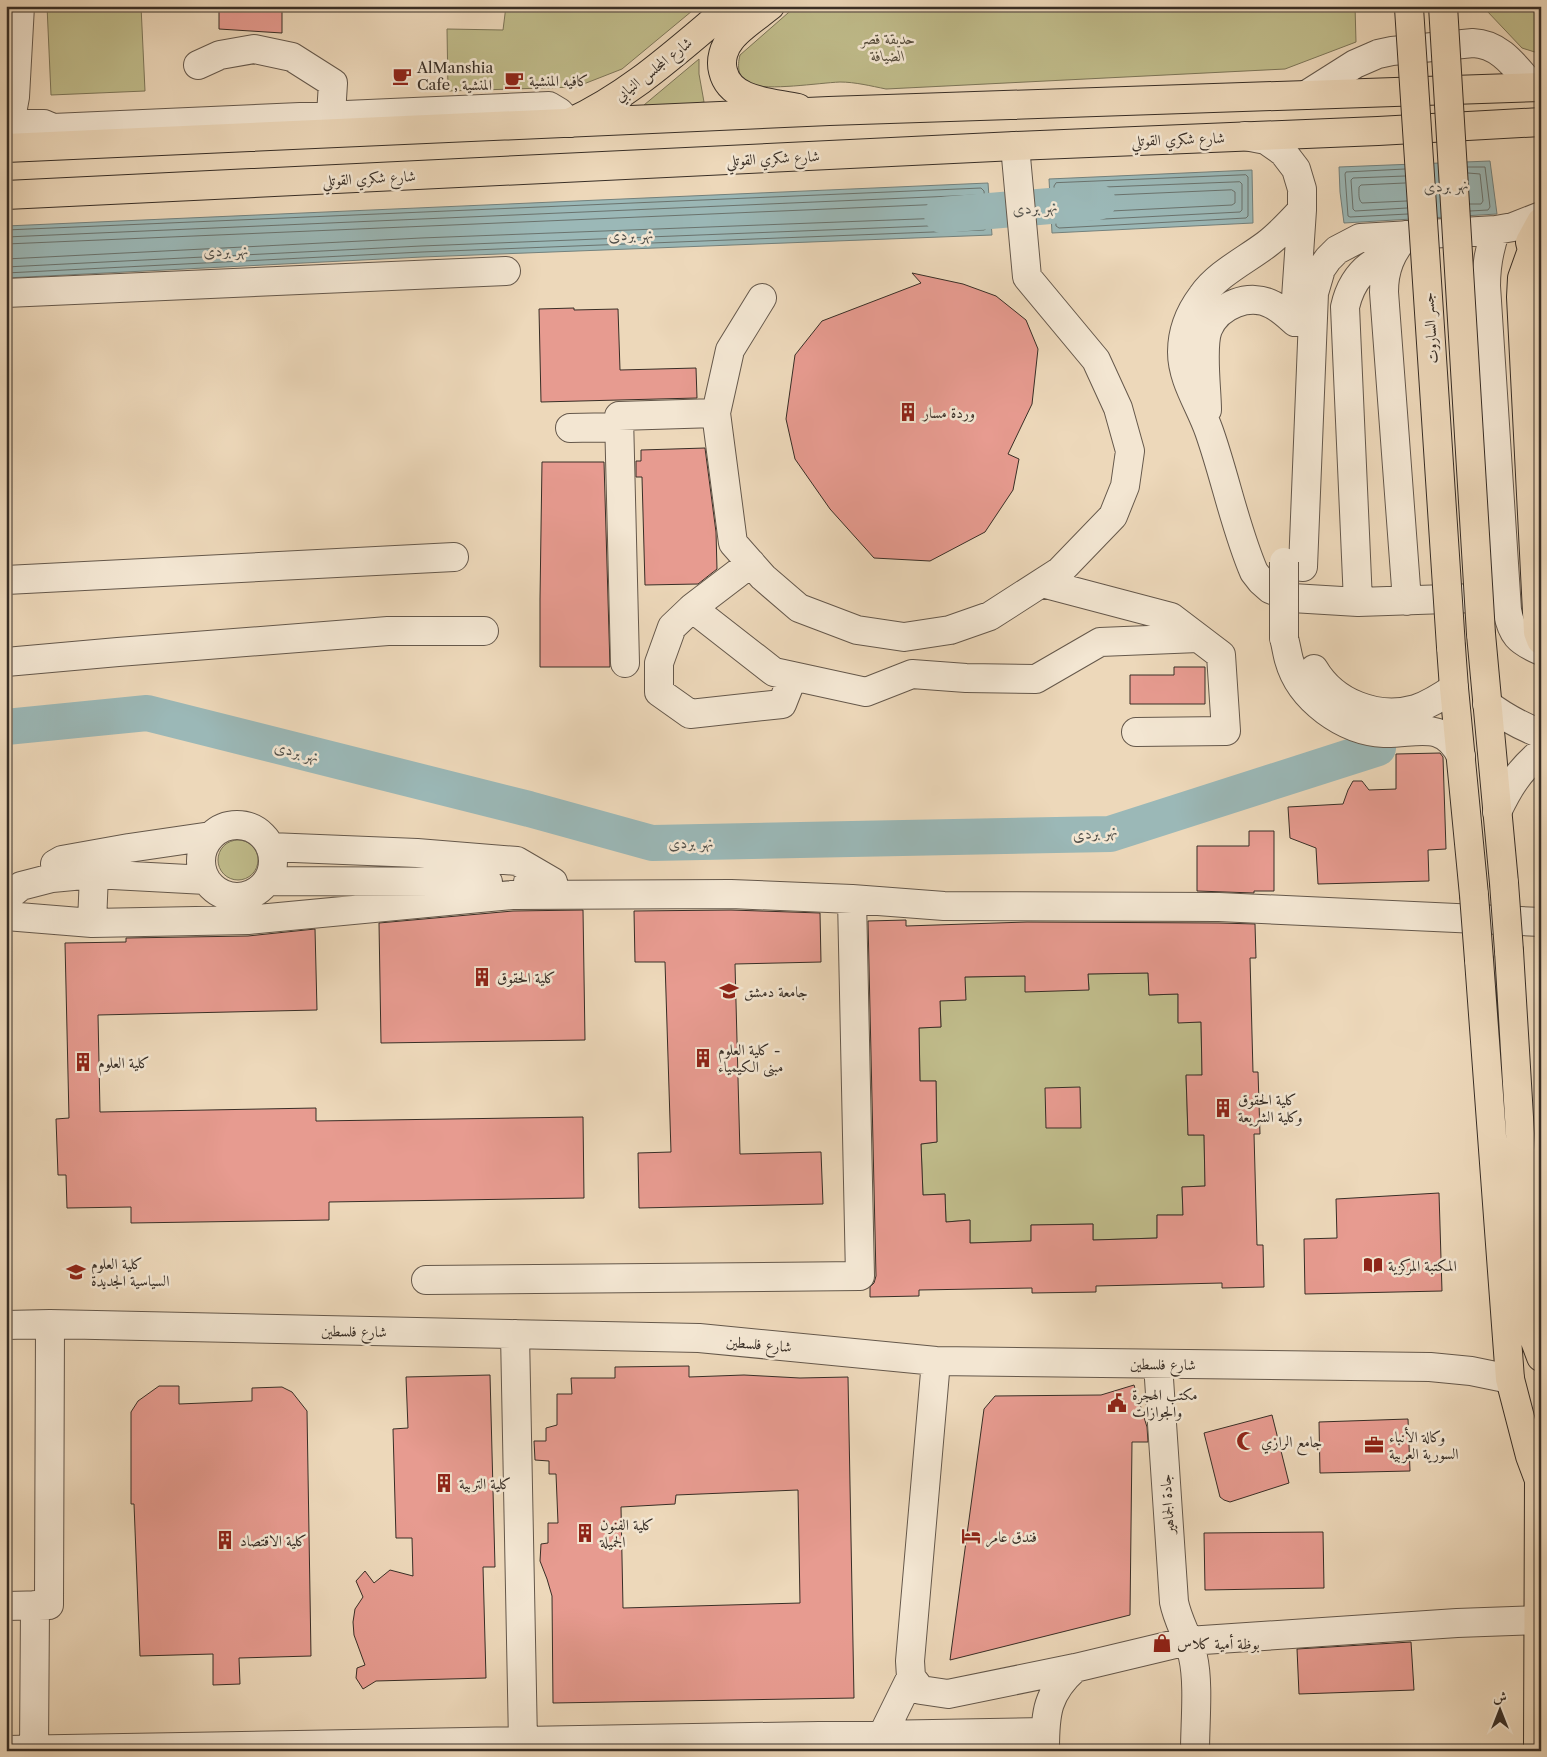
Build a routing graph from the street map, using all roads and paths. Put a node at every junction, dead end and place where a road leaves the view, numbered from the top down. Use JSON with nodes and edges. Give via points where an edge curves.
{"nodes":[{"id":1,"x":20,"y":6,"type":"edge"},
{"id":2,"x":731,"y":6,"type":"edge"},
{"id":3,"x":770,"y":6,"type":"edge"},
{"id":4,"x":1443,"y":6,"type":"edge"},
{"id":5,"x":1408,"y":7,"type":"edge"},
{"id":6,"x":198,"y":65,"type":"dead end"},
{"id":7,"x":1537,"y":87,"type":"edge"},
{"id":8,"x":1306,"y":95,"type":"junction"},
{"id":9,"x":814,"y":111,"type":"junction"},
{"id":10,"x":331,"y":115,"type":"junction"},
{"id":11,"x":1541,"y":122,"type":"edge"},
{"id":12,"x":569,"y":123,"type":"junction"},
{"id":13,"x":8,"y":136,"type":"edge"},
{"id":14,"x":1245,"y":136,"type":"junction"},
{"id":15,"x":1015,"y":146,"type":"junction"},
{"id":16,"x":6,"y":195,"type":"edge"},
{"id":17,"x":1302,"y":210,"type":"junction"},
{"id":18,"x":1541,"y":216,"type":"edge"},
{"id":19,"x":1541,"y":222,"type":"edge"},
{"id":20,"x":1496,"y":230,"type":"junction"},
{"id":21,"x":1399,"y":245,"type":"junction"},
{"id":22,"x":506,"y":271,"type":"dead end"},
{"id":23,"x":6,"y":293,"type":"edge"},
{"id":24,"x":762,"y":298,"type":"dead end"},
{"id":25,"x":1295,"y":322,"type":"junction"},
{"id":26,"x":716,"y":413,"type":"junction"},
{"id":27,"x":619,"y":427,"type":"junction"},
{"id":28,"x":570,"y":428,"type":"dead end"},
{"id":29,"x":1208,"y":429,"type":"junction"},
{"id":30,"x":454,"y":557,"type":"dead end"},
{"id":31,"x":751,"y":563,"type":"junction"},
{"id":32,"x":1294,"y":564,"type":"junction"},
{"id":33,"x":6,"y":580,"type":"edge"},
{"id":34,"x":1042,"y":583,"type":"junction"},
{"id":35,"x":1506,"y":597,"type":"junction"},
{"id":36,"x":1406,"y":601,"type":"junction"},
{"id":37,"x":1358,"y":602,"type":"junction"},
{"id":38,"x":692,"y":608,"type":"junction"},
{"id":39,"x":484,"y":631,"type":"dead end"},
{"id":40,"x":1293,"y":636,"type":"junction"},
{"id":41,"x":1198,"y":638,"type":"junction"},
{"id":42,"x":1541,"y":640,"type":"edge"},
{"id":43,"x":1541,"y":651,"type":"edge"},
{"id":44,"x":6,"y":662,"type":"edge"},
{"id":45,"x":625,"y":663,"type":"dead end"},
{"id":46,"x":793,"y":676,"type":"junction"},
{"id":47,"x":1454,"y":688,"type":"junction"},
{"id":48,"x":1487,"y":704,"type":"junction"},
{"id":49,"x":1136,"y":732,"type":"dead end"},
{"id":50,"x":1541,"y":734,"type":"edge"},
{"id":51,"x":1541,"y":752,"type":"edge"},
{"id":52,"x":1461,"y":756,"type":"junction"},
{"id":53,"x":1497,"y":812,"type":"junction"},
{"id":54,"x":211,"y":836,"type":"junction"},
{"id":55,"x":270,"y":847,"type":"junction"},
{"id":56,"x":94,"y":874,"type":"junction"},
{"id":57,"x":206,"y":880,"type":"junction"},
{"id":58,"x":14,"y":892,"type":"edge"},
{"id":59,"x":254,"y":899,"type":"junction"},
{"id":60,"x":852,"y":899,"type":"junction"},
{"id":61,"x":6,"y":916,"type":"edge"},
{"id":62,"x":1541,"y":922,"type":"edge"},
{"id":63,"x":92,"y":923,"type":"junction"},
{"id":64,"x":426,"y":1280,"type":"dead end"},
{"id":65,"x":50,"y":1324,"type":"junction"},
{"id":66,"x":6,"y":1325,"type":"edge"},
{"id":67,"x":515,"y":1334,"type":"junction"},
{"id":68,"x":1541,"y":1358,"type":"edge"},
{"id":69,"x":936,"y":1361,"type":"junction"},
{"id":70,"x":1158,"y":1364,"type":"junction"},
{"id":71,"x":1510,"y":1379,"type":"junction"},
{"id":72,"x":1540,"y":1478,"type":"edge"},
{"id":73,"x":6,"y":1606,"type":"edge"},
{"id":74,"x":42,"y":1606,"type":"junction"},
{"id":75,"x":1537,"y":1620,"type":"junction"},
{"id":76,"x":1188,"y":1641,"type":"junction"},
{"id":77,"x":1075,"y":1668,"type":"junction"},
{"id":78,"x":911,"y":1677,"type":"junction"},
{"id":79,"x":882,"y":1736,"type":"junction"},
{"id":80,"x":523,"y":1742,"type":"junction"},
{"id":81,"x":1045,"y":1742,"type":"edge"},
{"id":82,"x":306,"y":1748,"type":"edge"},
{"id":83,"x":22,"y":1750,"type":"edge"},
{"id":84,"x":1195,"y":1751,"type":"edge"},
{"id":85,"x":1538,"y":1751,"type":"edge"}],
"edges":[{"from":1,"to":13,"type":"street","via":[[15,96]]},
{"from":2,"to":12,"type":"main road","name":"شارع المجلس النيابي","via":[[631,88]]},
{"from":3,"to":9,"type":"main road","via":[[731,38],[722,56],[724,76],[736,92],[746,97]]},
{"from":4,"to":48,"type":"main road","bridge":true},
{"from":5,"to":47,"type":"main road","name":"جسر الساروت","bridge":true},
{"from":6,"to":10,"type":"street","via":[[220,55],[254,49],[292,58],[333,82]]},
{"from":7,"to":8,"type":"main road"},
{"from":7,"to":8,"type":"street","via":[[1499,51],[1473,43],[1378,54],[1355,64]]},
{"from":8,"to":9,"type":"main road"},
{"from":9,"to":12,"type":"main road"},
{"from":10,"to":12,"type":"street","via":[[549,106]]},
{"from":10,"to":13,"type":"street","via":[[53,128],[44,124]]},
{"from":11,"to":14,"type":"main road","name":"شارع شكري القوتلي"},
{"from":12,"to":13,"type":"main road"},
{"from":14,"to":15,"type":"main road","name":"شارع شكري القوتلي"},
{"from":14,"to":17,"type":"street","via":[[1266,140],[1284,152],[1296,169],[1302,189]]},
{"from":15,"to":16,"type":"main road","name":"شارع شكري القوتلي"},
{"from":15,"to":34,"type":"street","via":[[1027,277],[1096,360],[1118,408],[1130,451],[1125,486],[1114,516],[1060,571]]},
{"from":17,"to":25,"type":"street"},
{"from":17,"to":29,"type":"street","via":[[1268,244],[1218,280],[1191,312],[1184,332],[1185,374]]},
{"from":18,"to":20,"type":"street"},
{"from":19,"to":42,"type":"main road","via":[[1530,242],[1532,250],[1522,278],[1521,296],[1538,632]]},
{"from":20,"to":21,"type":"street"},
{"from":20,"to":35,"type":"street","via":[[1488,257],[1486,286]]},
{"from":21,"to":32,"type":"street","via":[[1360,238],[1348,243],[1328,259],[1316,281]]},
{"from":21,"to":36,"type":"street","via":[[1384,278],[1384,292]]},
{"from":21,"to":37,"type":"street","via":[[1360,273],[1348,294],[1345,307]]},
{"from":22,"to":23,"type":"street"},
{"from":24,"to":26,"type":"street","via":[[730,350]]},
{"from":25,"to":29,"type":"street","via":[[1273,304],[1254,299],[1235,302],[1219,313],[1208,329],[1205,348]]},
{"from":25,"to":32,"type":"street"},
{"from":26,"to":27,"type":"street","via":[[619,416]]},
{"from":26,"to":31,"type":"street","via":[[733,543]]},
{"from":27,"to":28,"type":"street"},
{"from":27,"to":45,"type":"street"},
{"from":29,"to":37,"type":"street","via":[[1249,561],[1261,581],[1275,592],[1292,598]]},
{"from":30,"to":33,"type":"street"},
{"from":31,"to":34,"type":"street","via":[[799,608],[857,630],[904,637],[950,630],[990,616]]},
{"from":31,"to":38,"type":"street"},
{"from":32,"to":40,"type":"street"},
{"from":34,"to":41,"type":"street","via":[[1170,617]]},
{"from":35,"to":36,"type":"street"},
{"from":35,"to":43,"type":"street","via":[[1510,626],[1517,638]]},
{"from":36,"to":37,"type":"street"},
{"from":38,"to":46,"type":"street","via":[[774,672]]},
{"from":38,"to":46,"type":"street","via":[[672,627],[659,663],[659,692],[690,714],[782,704]]},
{"from":39,"to":44,"type":"street","via":[[388,631]]},
{"from":40,"to":47,"type":"street","via":[[1330,690],[1349,703],[1370,710],[1414,709],[1435,701]]},
{"from":40,"to":52,"type":"street","via":[[1289,661],[1296,677],[1312,698],[1331,714],[1364,730],[1436,732],[1452,741]]},
{"from":41,"to":46,"type":"street","via":[[1100,642],[1036,679],[912,674],[866,692]]},
{"from":41,"to":49,"type":"street","via":[[1221,655],[1226,731]]},
{"from":47,"to":52,"type":"main road","name":"جسر الساروت"},
{"from":48,"to":50,"type":"street","via":[[1515,724]]},
{"from":48,"to":53,"type":"main road"},
{"from":51,"to":53,"type":"street","via":[[1523,768]]},
{"from":52,"to":71,"type":"main road","name":"جسر الساروت","bridge":true},
{"from":53,"to":68,"type":"main road","bridge":true,"via":[[1509,952],[1532,1333]]},
{"from":54,"to":55,"type":"street","via":[[232,825],[244,825],[255,829]]},
{"from":54,"to":57,"type":"street","via":[[201,857]]},
{"from":54,"to":58,"type":"street","via":[[62,860]]},
{"from":55,"to":59,"type":"street","via":[[272,870]]},
{"from":55,"to":59,"type":"street","via":[[517,861],[553,882]]},
{"from":56,"to":57,"type":"street"},
{"from":56,"to":58,"type":"street","via":[[52,878]]},
{"from":56,"to":63,"type":"street"},
{"from":57,"to":59,"type":"street","via":[[224,894]]},
{"from":59,"to":60,"type":"street","via":[[731,894]]},
{"from":59,"to":63,"type":"street"},
{"from":60,"to":62,"type":"street","via":[[944,906],[1219,907]]},
{"from":60,"to":64,"type":"street","via":[[860,1276]]},
{"from":61,"to":63,"type":"street"},
{"from":65,"to":66,"type":"street","name":"شارع فلسطين"},
{"from":65,"to":67,"type":"street","name":"شارع فلسطين"},
{"from":65,"to":74,"type":"street"},
{"from":67,"to":69,"type":"street","name":"شارع فلسطين","via":[[699,1338]]},
{"from":67,"to":80,"type":"street"},
{"from":69,"to":70,"type":"street","name":"شارع فلسطين"},
{"from":69,"to":78,"type":"street"},
{"from":70,"to":71,"type":"street","name":"شارع فلسطين","via":[[1437,1368]]},
{"from":70,"to":76,"type":"street","name":"جادة الجماهير","via":[[1173,1597]]},
{"from":71,"to":72,"type":"main road","name":"جسر الساروت","via":[[1530,1456]]},
{"from":72,"to":75,"type":"main road"},
{"from":73,"to":74,"type":"street"},
{"from":74,"to":83,"type":"street"},
{"from":75,"to":76,"type":"street"},
{"from":75,"to":85,"type":"main road"},
{"from":76,"to":77,"type":"street"},
{"from":76,"to":84,"type":"street","name":"جادة الجماهير","via":[[1195,1669]]},
{"from":77,"to":78,"type":"street","via":[[948,1694],[921,1690]]},
{"from":77,"to":81,"type":"street","via":[[1066,1676],[1047,1708]]},
{"from":78,"to":79,"type":"street"},
{"from":79,"to":80,"type":"street"},
{"from":79,"to":81,"type":"street"},
{"from":80,"to":82,"type":"street"},
{"from":82,"to":83,"type":"street"}]}
